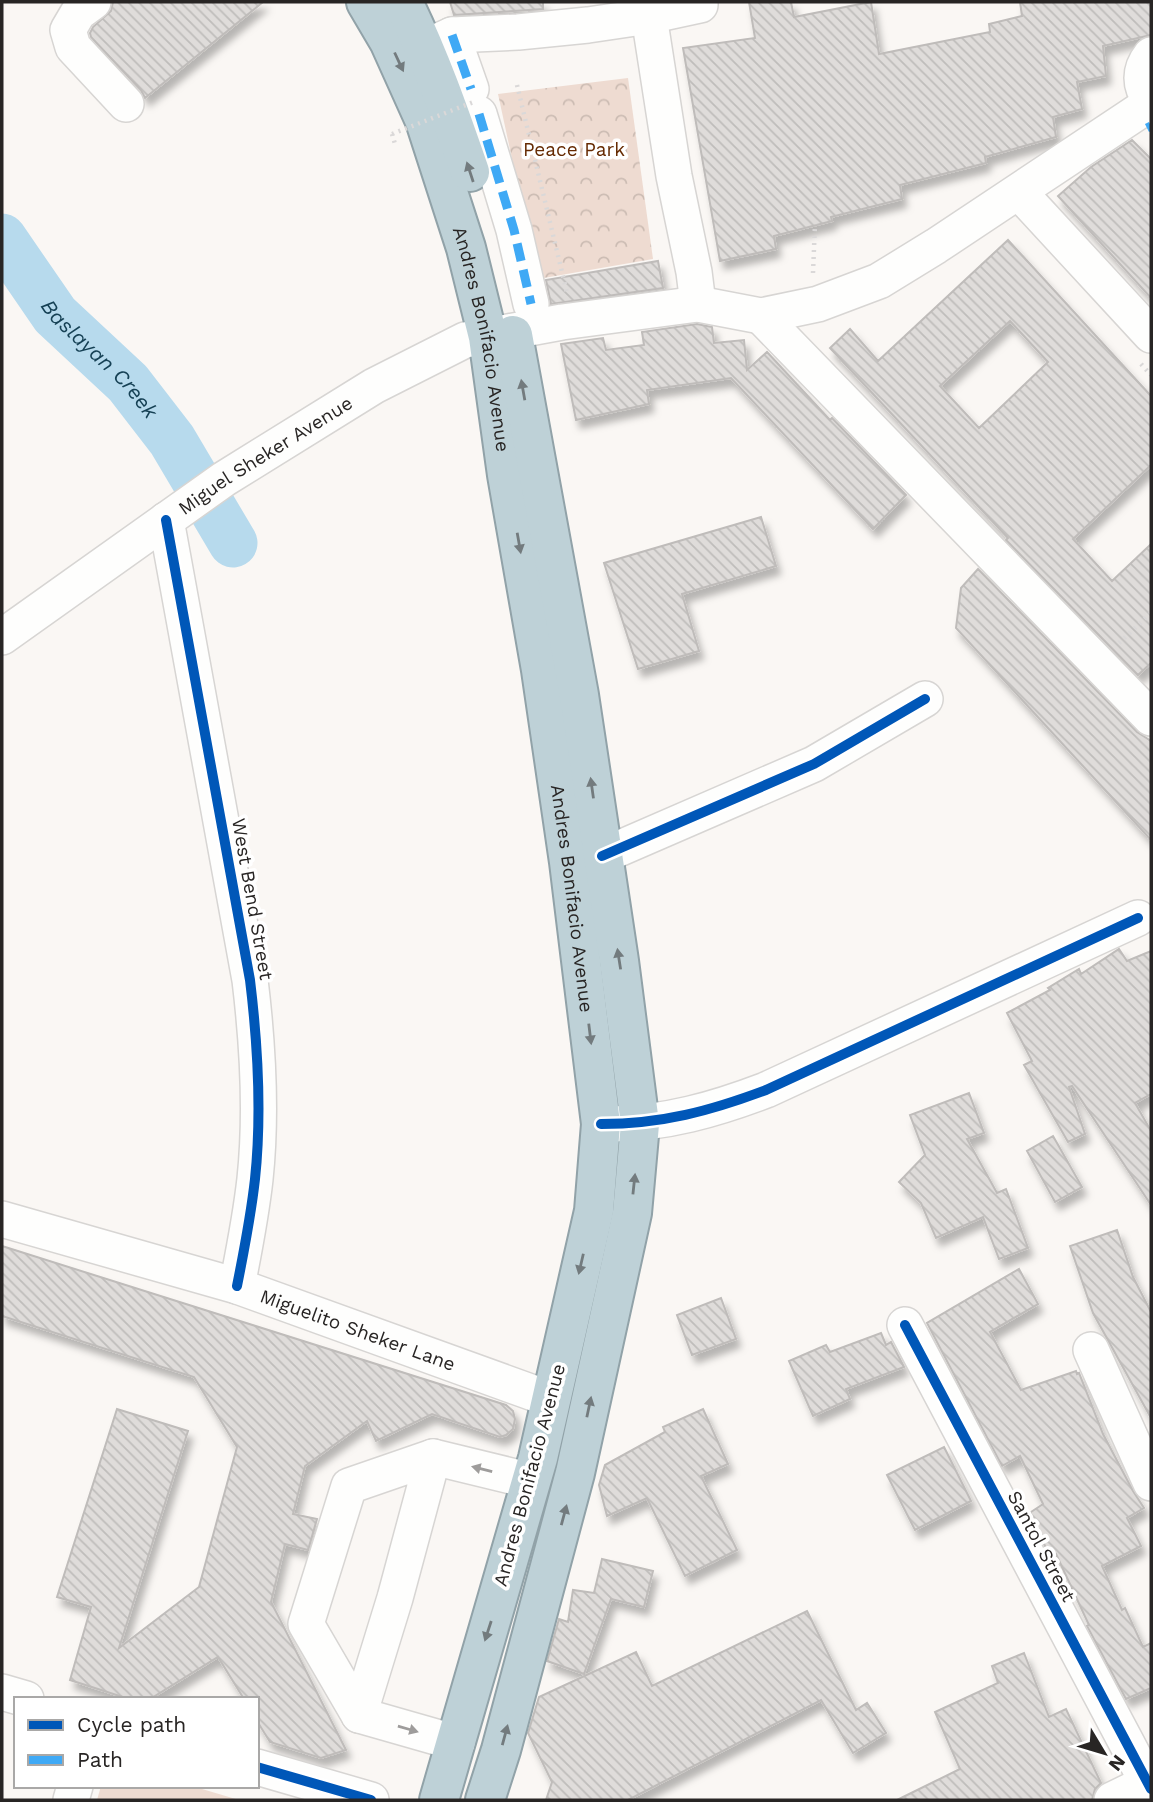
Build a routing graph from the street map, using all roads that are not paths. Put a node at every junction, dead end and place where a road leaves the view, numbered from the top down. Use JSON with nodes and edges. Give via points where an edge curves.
{"nodes":[{"id":1,"x":93,"y":2,"type":"edge"},
{"id":2,"x":366,"y":2,"type":"edge"},
{"id":3,"x":403,"y":2,"type":"edge"},
{"id":4,"x":700,"y":2,"type":"edge"},
{"id":5,"x":649,"y":16,"type":"junction"},
{"id":6,"x":439,"y":41,"type":"junction"},
{"id":7,"x":1151,"y":55,"type":"edge"},
{"id":8,"x":1151,"y":102,"type":"edge"},
{"id":9,"x":126,"y":104,"type":"dead end"},
{"id":10,"x":1019,"y":192,"type":"junction"},
{"id":11,"x":698,"y":304,"type":"junction"},
{"id":12,"x":761,"y":316,"type":"junction"},
{"id":13,"x":510,"y":324,"type":"junction"},
{"id":14,"x":1151,"y":335,"type":"edge"},
{"id":15,"x":166,"y":520,"type":"junction"},
{"id":16,"x":2,"y":637,"type":"edge"},
{"id":17,"x":925,"y":699,"type":"dead end"},
{"id":18,"x":1151,"y":718,"type":"edge"},
{"id":19,"x":602,"y":856,"type":"junction"},
{"id":20,"x":1138,"y":918,"type":"dead end"},
{"id":21,"x":601,"y":1124,"type":"junction"},
{"id":22,"x":640,"y":1124,"type":"junction"},
{"id":23,"x":2,"y":1219,"type":"edge"},
{"id":24,"x":237,"y":1286,"type":"junction"},
{"id":25,"x":905,"y":1325,"type":"dead end"},
{"id":26,"x":1091,"y":1350,"type":"dead end"},
{"id":27,"x":550,"y":1399,"type":"junction"},
{"id":28,"x":433,"y":1457,"type":"junction"},
{"id":29,"x":532,"y":1481,"type":"junction"},
{"id":30,"x":1151,"y":1483,"type":"edge"},
{"id":31,"x":2,"y":1692,"type":"edge"},
{"id":32,"x":19,"y":1697,"type":"edge"},
{"id":33,"x":359,"y":1715,"type":"junction"},
{"id":34,"x":457,"y":1742,"type":"junction"},
{"id":35,"x":259,"y":1768,"type":"edge"},
{"id":36,"x":1150,"y":1784,"type":"edge"},
{"id":37,"x":371,"y":1800,"type":"edge"},
{"id":38,"x":439,"y":1800,"type":"edge"},
{"id":39,"x":485,"y":1800,"type":"edge"},
{"id":40,"x":1112,"y":1800,"type":"edge"}],
"edges":[{"from":1,"to":9,"type":"street","via":[[78,13],[68,30],[73,47]]},
{"from":2,"to":13,"type":"highway","name":"Andres Bonifacio Avenue","one_way":true,"via":[[425,121],[466,248]]},
{"from":3,"to":6,"type":"highway","name":"Andres Bonifacio Avenue"},
{"from":4,"to":5,"type":"street"},
{"from":5,"to":6,"type":"street"},
{"from":5,"to":11,"type":"street"},
{"from":13,"to":6,"type":"highway","name":"Andres Bonifacio Avenue","one_way":true,"via":[[495,256],[450,111]]},
{"from":6,"to":13,"type":"street","via":[[475,102],[514,230]]},
{"from":7,"to":8,"type":"street","via":[[1142,74]]},
{"from":8,"to":10,"type":"street"},
{"from":10,"to":12,"type":"street","via":[[879,281],[818,304]]},
{"from":10,"to":14,"type":"street"},
{"from":11,"to":12,"type":"street","name":"Miguel Sheker Avenue"},
{"from":11,"to":13,"type":"street","name":"Miguel Sheker Avenue","via":[[562,322]]},
{"from":12,"to":18,"type":"street"},
{"from":13,"to":15,"type":"street","name":"Miguel Sheker Avenue","via":[[374,386]]},
{"from":19,"to":13,"type":"highway","name":"Andres Bonifacio Avenue","one_way":true,"via":[[579,695]]},
{"from":13,"to":21,"type":"highway","name":"Andres Bonifacio Avenue","one_way":true,"via":[[507,475],[569,862]]},
{"from":15,"to":16,"type":"street","name":"Miguel Sheker Avenue"},
{"from":15,"to":24,"type":"street","name":"West Bend Street","via":[[255,1023],[259,1096],[255,1178]]},
{"from":17,"to":19,"type":"street","via":[[814,764]]},
{"from":22,"to":19,"type":"highway","name":"Andres Bonifacio Avenue","one_way":true},
{"from":20,"to":22,"type":"street","via":[[766,1090],[717,1109]]},
{"from":21,"to":22,"type":"street"},
{"from":21,"to":27,"type":"highway","name":"Andres Bonifacio Avenue","one_way":true,"via":[[594,1211]]},
{"from":39,"to":22,"type":"highway","name":"Andres Bonifacio Avenue","one_way":true,"via":[[575,1473],[632,1213]]},
{"from":23,"to":24,"type":"street","name":"Miguelito Sheker Lane"},
{"from":24,"to":27,"type":"street","name":"Miguelito Sheker Lane"},
{"from":25,"to":36,"type":"street","name":"Santol Street"},
{"from":26,"to":30,"type":"street"},
{"from":27,"to":29,"type":"highway","name":"Andres Bonifacio Avenue"},
{"from":29,"to":28,"type":"street","one_way":true},
{"from":28,"to":33,"type":"street"},
{"from":28,"to":33,"type":"street","via":[[349,1486],[306,1624]]},
{"from":29,"to":34,"type":"highway","name":"Andres Bonifacio Avenue","one_way":true},
{"from":31,"to":32,"type":"street"},
{"from":33,"to":34,"type":"street","one_way":true},
{"from":34,"to":38,"type":"highway","name":"Andres Bonifacio Avenue"},
{"from":35,"to":37,"type":"street"},
{"from":36,"to":40,"type":"street"}]}
